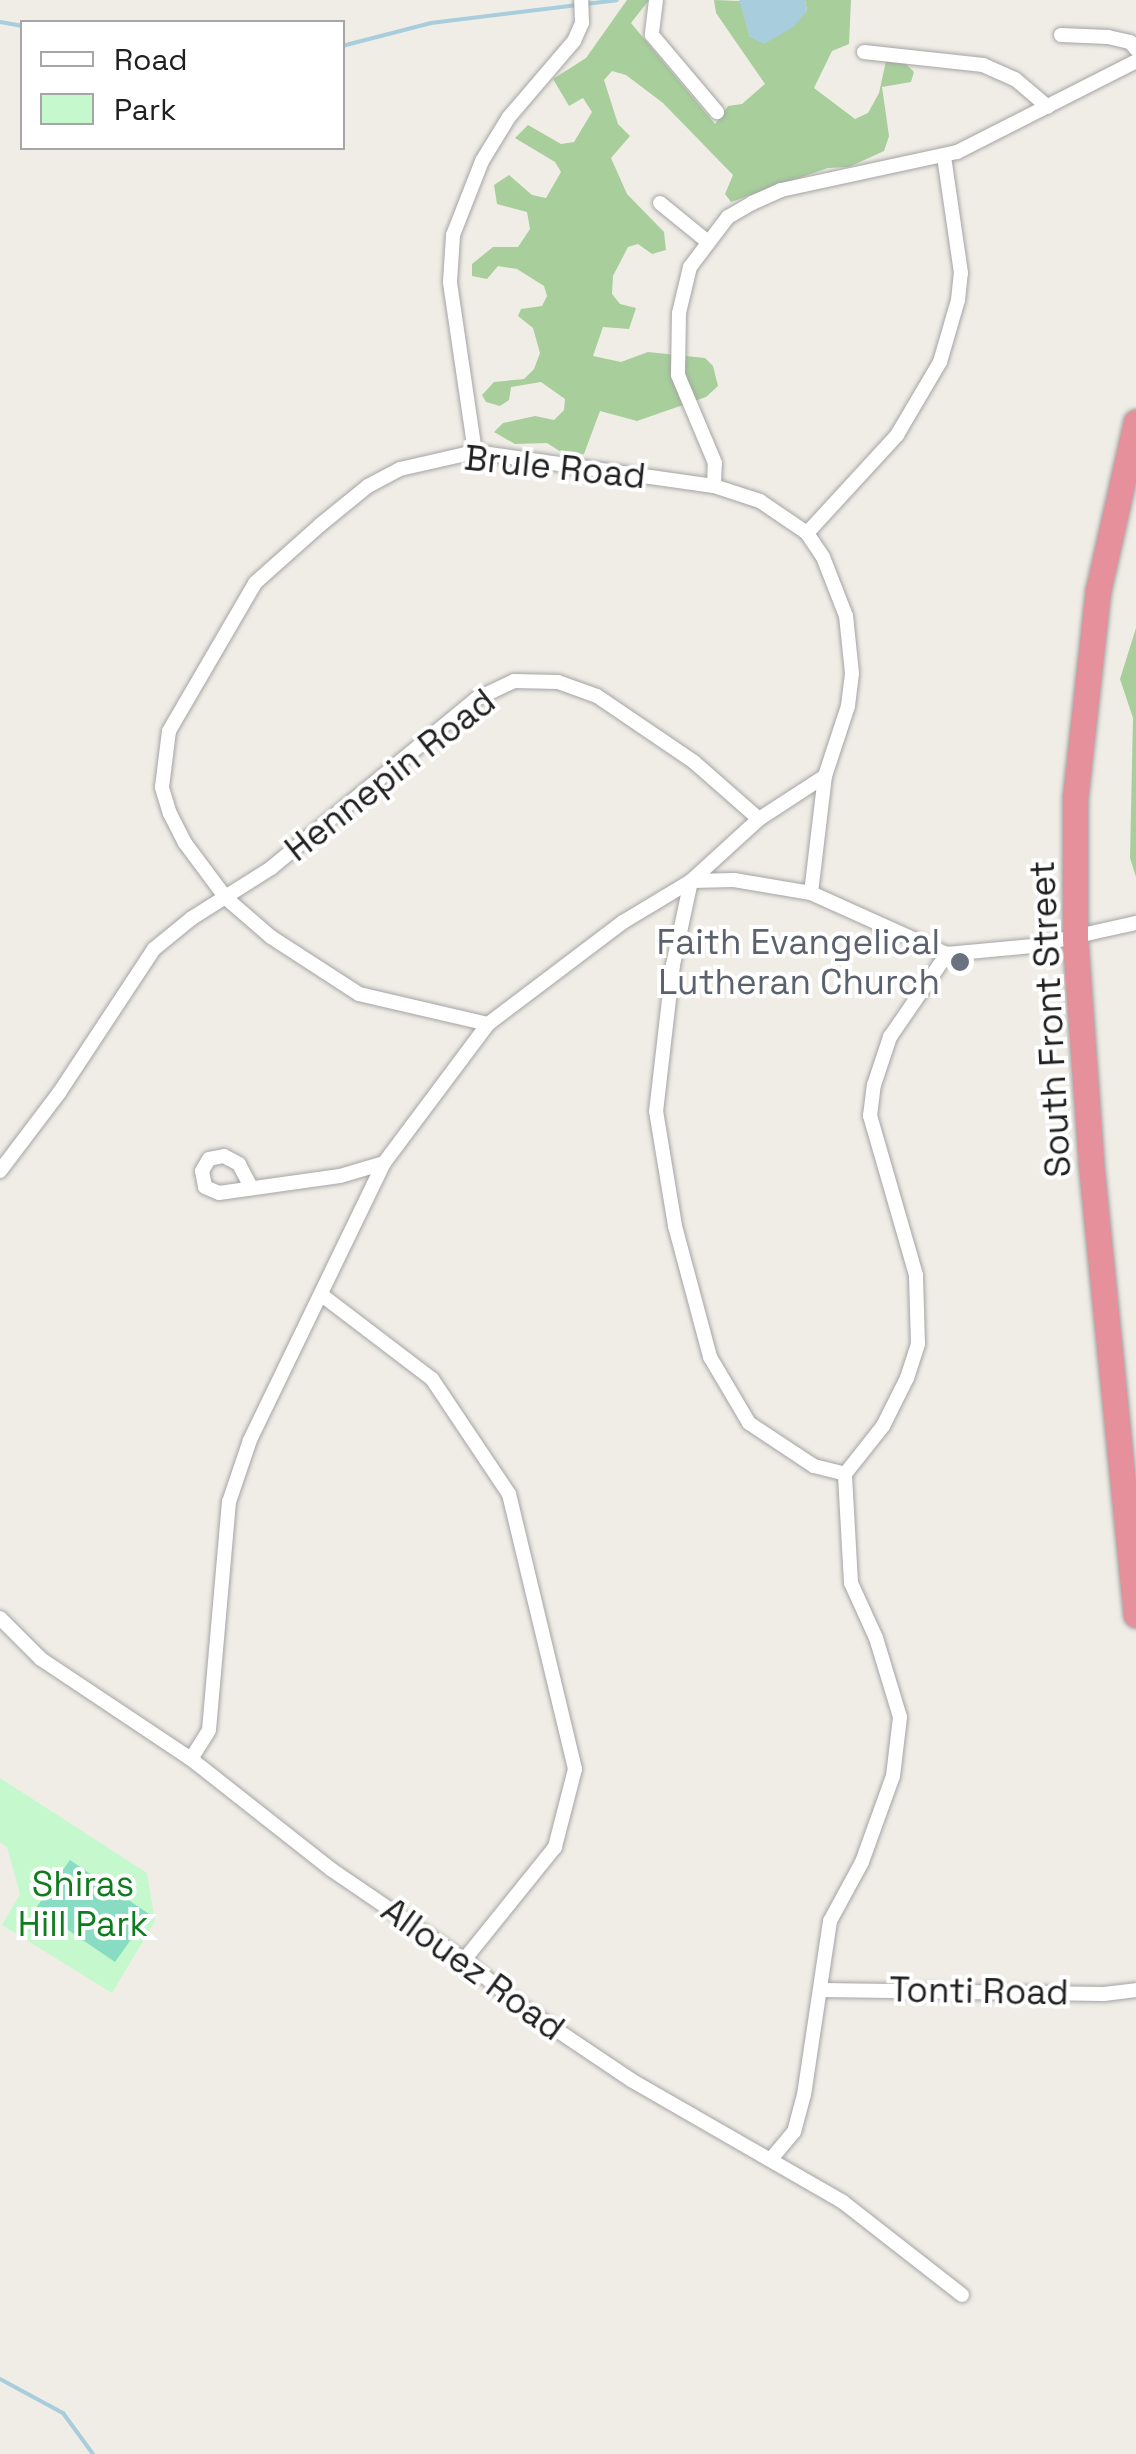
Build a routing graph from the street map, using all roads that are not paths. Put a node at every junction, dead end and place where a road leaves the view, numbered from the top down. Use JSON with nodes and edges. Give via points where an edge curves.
{"nodes":[{"id":1,"x":581,"y":0,"type":"edge"},
{"id":2,"x":656,"y":0,"type":"edge"},
{"id":3,"x":1061,"y":34,"type":"dead end"},
{"id":4,"x":1136,"y":49,"type":"edge"},
{"id":5,"x":864,"y":52,"type":"dead end"},
{"id":6,"x":1136,"y":61,"type":"edge"},
{"id":7,"x":1048,"y":107,"type":"junction"},
{"id":8,"x":717,"y":112,"type":"dead end"},
{"id":9,"x":944,"y":157,"type":"junction"},
{"id":10,"x":660,"y":203,"type":"dead end"},
{"id":11,"x":708,"y":242,"type":"junction"},
{"id":12,"x":1136,"y":422,"type":"edge"},
{"id":13,"x":474,"y":452,"type":"junction"},
{"id":14,"x":714,"y":486,"type":"junction"},
{"id":15,"x":807,"y":533,"type":"junction"},
{"id":16,"x":825,"y":776,"type":"junction"},
{"id":17,"x":760,"y":819,"type":"junction"},
{"id":18,"x":690,"y":881,"type":"junction"},
{"id":19,"x":811,"y":893,"type":"junction"},
{"id":20,"x":226,"y":898,"type":"junction"},
{"id":21,"x":1136,"y":923,"type":"edge"},
{"id":22,"x":1074,"y":939,"type":"junction"},
{"id":23,"x":947,"y":954,"type":"junction"},
{"id":24,"x":488,"y":1024,"type":"junction"},
{"id":25,"x":384,"y":1163,"type":"junction"},
{"id":26,"x":0,"y":1171,"type":"edge"},
{"id":27,"x":251,"y":1187,"type":"dead end"},
{"id":28,"x":322,"y":1296,"type":"junction"},
{"id":29,"x":845,"y":1474,"type":"junction"},
{"id":30,"x":1136,"y":1615,"type":"edge"},
{"id":31,"x":0,"y":1618,"type":"edge"},
{"id":32,"x":192,"y":1759,"type":"junction"},
{"id":33,"x":464,"y":1960,"type":"junction"},
{"id":34,"x":821,"y":1990,"type":"junction"},
{"id":35,"x":1136,"y":1990,"type":"edge"},
{"id":36,"x":771,"y":2159,"type":"junction"},
{"id":37,"x":962,"y":2295,"type":"dead end"}],
"edges":[{"from":1,"to":13,"type":"street","via":[[574,40],[508,117],[453,235],[450,282]]},
{"from":2,"to":8,"type":"street","via":[[652,36]]},
{"from":3,"to":4,"type":"street","via":[[1108,37]]},
{"from":5,"to":7,"type":"street","via":[[983,64],[1015,79]]},
{"from":6,"to":7,"type":"street"},
{"from":7,"to":9,"type":"street"},
{"from":9,"to":11,"type":"street","via":[[781,190],[728,217]]},
{"from":9,"to":15,"type":"street","via":[[961,274],[940,362],[897,434]]},
{"from":10,"to":11,"type":"street"},
{"from":11,"to":14,"type":"street","via":[[683,286],[676,348],[685,398],[715,464]]},
{"from":12,"to":22,"type":"highway","name":"South Front Street","via":[[1098,590],[1076,798]]},
{"from":13,"to":14,"type":"street","name":"Brule Road"},
{"from":13,"to":20,"type":"street","name":"Brule Road","via":[[400,469],[368,486],[255,582],[203,666],[169,731],[162,787],[185,843]]},
{"from":14,"to":15,"type":"street","name":"Brule Road","via":[[760,500]]},
{"from":15,"to":16,"type":"street","via":[[836,585],[852,661],[848,706]]},
{"from":16,"to":17,"type":"street"},
{"from":16,"to":19,"type":"street"},
{"from":17,"to":18,"type":"street"},
{"from":17,"to":20,"type":"street","name":"Hennepin Road","via":[[694,762],[597,696],[558,682],[514,681],[476,699]]},
{"from":18,"to":19,"type":"street","via":[[734,880]]},
{"from":18,"to":24,"type":"street","via":[[623,922]]},
{"from":18,"to":29,"type":"street","via":[[656,1111],[675,1226],[710,1357],[749,1423],[814,1466]]},
{"from":19,"to":23,"type":"street"},
{"from":20,"to":24,"type":"street","name":"Brule Road","via":[[358,994]]},
{"from":20,"to":26,"type":"street","via":[[154,948]]},
{"from":21,"to":22,"type":"street"},
{"from":22,"to":23,"type":"street"},
{"from":22,"to":30,"type":"highway","name":"South Front Street"},
{"from":23,"to":29,"type":"street","via":[[890,1037],[870,1116],[916,1274],[918,1344],[882,1426]]},
{"from":24,"to":25,"type":"street"},
{"from":25,"to":27,"type":"street"},
{"from":25,"to":28,"type":"street"},
{"from":28,"to":32,"type":"street","via":[[250,1440],[230,1502],[208,1730]]},
{"from":28,"to":33,"type":"street","via":[[432,1379],[509,1494],[574,1769],[554,1847]]},
{"from":29,"to":34,"type":"street","via":[[850,1583],[876,1638],[900,1717],[892,1776],[862,1862],[830,1921]]},
{"from":31,"to":32,"type":"street","name":"Allouez Road","via":[[42,1659]]},
{"from":32,"to":33,"type":"street","name":"Allouez Road","via":[[332,1870]]},
{"from":33,"to":36,"type":"street","name":"Allouez Road","via":[[630,2080]]},
{"from":34,"to":35,"type":"street","name":"Tonti Road"},
{"from":34,"to":36,"type":"street","via":[[794,2132]]},
{"from":36,"to":37,"type":"street","name":"Allouez Road","via":[[843,2202]]}]}
